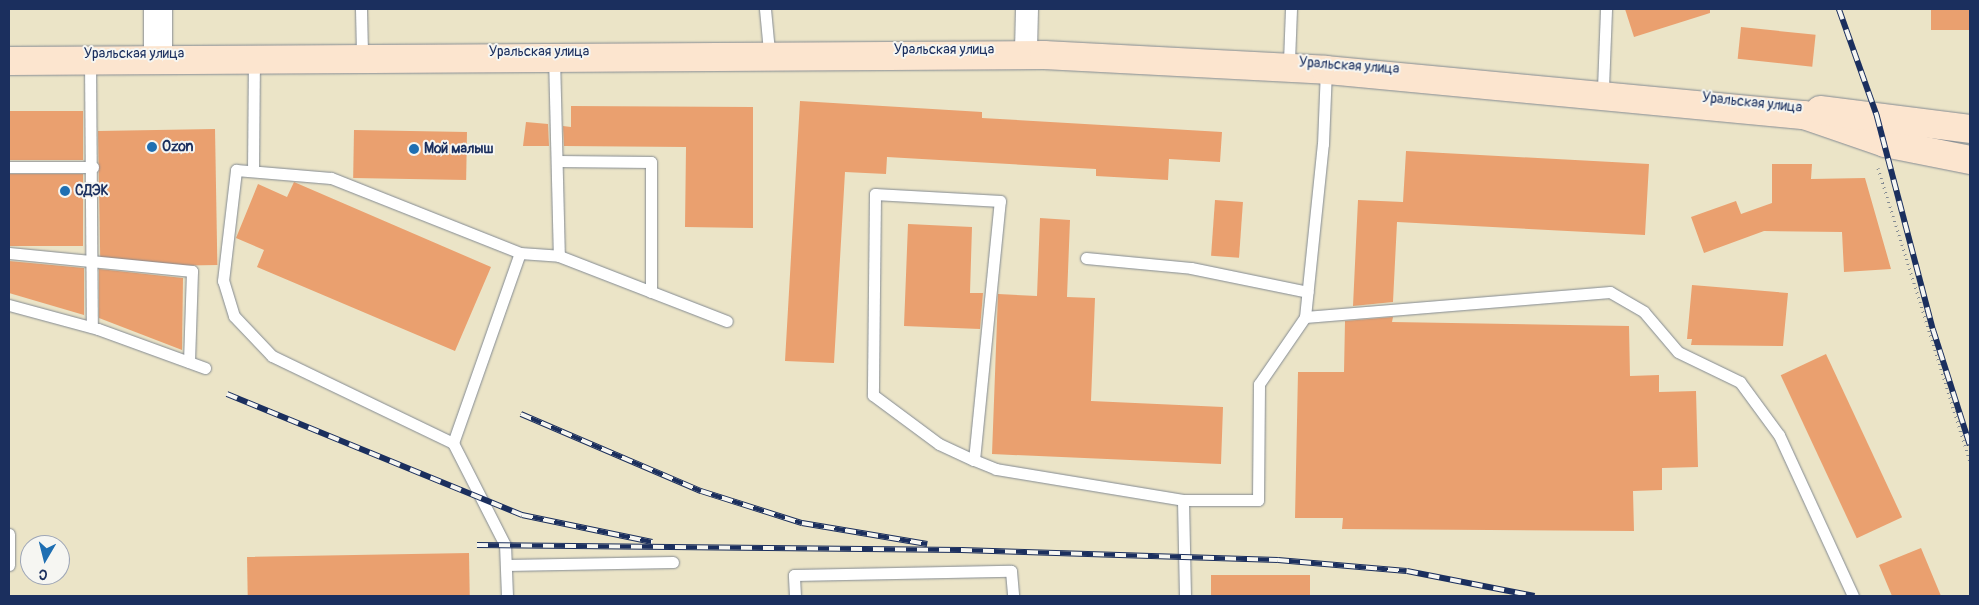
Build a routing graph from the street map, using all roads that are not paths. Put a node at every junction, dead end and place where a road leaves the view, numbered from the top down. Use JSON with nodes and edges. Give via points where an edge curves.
{"nodes":[{"id":1,"x":158,"y":9,"type":"edge"},
{"id":2,"x":361,"y":9,"type":"edge"},
{"id":3,"x":765,"y":9,"type":"edge"},
{"id":4,"x":1027,"y":9,"type":"edge"},
{"id":5,"x":1291,"y":9,"type":"edge"},
{"id":6,"x":1606,"y":9,"type":"edge"},
{"id":7,"x":769,"y":51,"type":"junction"},
{"id":8,"x":362,"y":53,"type":"junction"},
{"id":9,"x":1026,"y":53,"type":"junction"},
{"id":10,"x":554,"y":54,"type":"junction"},
{"id":11,"x":9,"y":55,"type":"edge"},
{"id":12,"x":158,"y":56,"type":"junction"},
{"id":13,"x":254,"y":58,"type":"junction"},
{"id":14,"x":9,"y":60,"type":"edge"},
{"id":15,"x":90,"y":60,"type":"junction"},
{"id":16,"x":1289,"y":61,"type":"junction"},
{"id":17,"x":1326,"y":70,"type":"junction"},
{"id":18,"x":1602,"y":92,"type":"junction"},
{"id":19,"x":1873,"y":127,"type":"junction"},
{"id":20,"x":1970,"y":129,"type":"edge"},
{"id":21,"x":1970,"y":160,"type":"edge"},
{"id":22,"x":557,"y":161,"type":"junction"},
{"id":23,"x":9,"y":166,"type":"edge"},
{"id":24,"x":93,"y":167,"type":"junction"},
{"id":25,"x":253,"y":171,"type":"junction"},
{"id":26,"x":9,"y":253,"type":"edge"},
{"id":27,"x":520,"y":253,"type":"junction"},
{"id":28,"x":559,"y":256,"type":"junction"},
{"id":29,"x":1086,"y":258,"type":"dead end"},
{"id":30,"x":90,"y":262,"type":"junction"},
{"id":31,"x":651,"y":292,"type":"junction"},
{"id":32,"x":1308,"y":292,"type":"junction"},
{"id":33,"x":9,"y":305,"type":"edge"},
{"id":34,"x":1305,"y":317,"type":"junction"},
{"id":35,"x":728,"y":321,"type":"dead end"},
{"id":36,"x":92,"y":327,"type":"junction"},
{"id":37,"x":189,"y":362,"type":"junction"},
{"id":38,"x":205,"y":368,"type":"dead end"},
{"id":39,"x":453,"y":443,"type":"junction"},
{"id":40,"x":974,"y":460,"type":"junction"},
{"id":41,"x":1183,"y":500,"type":"junction"},
{"id":42,"x":9,"y":534,"type":"edge"},
{"id":43,"x":674,"y":562,"type":"dead end"},
{"id":44,"x":9,"y":565,"type":"edge"},
{"id":45,"x":506,"y":565,"type":"junction"},
{"id":46,"x":506,"y":596,"type":"edge"},
{"id":47,"x":795,"y":596,"type":"edge"},
{"id":48,"x":1013,"y":596,"type":"edge"},
{"id":49,"x":1185,"y":596,"type":"edge"},
{"id":50,"x":1853,"y":596,"type":"edge"}],
"edges":[{"from":1,"to":12,"type":"street"},
{"from":2,"to":8,"type":"lane"},
{"from":3,"to":7,"type":"lane"},
{"from":4,"to":9,"type":"street"},
{"from":5,"to":16,"type":"lane"},
{"from":6,"to":18,"type":"lane"},
{"from":7,"to":9,"type":"main road","name":"Уральская улица"},
{"from":7,"to":10,"type":"main road","name":"Уральская улица"},
{"from":8,"to":10,"type":"main road","name":"Уральская улица"},
{"from":8,"to":12,"type":"main road","name":"Уральская улица"},
{"from":9,"to":10,"type":"main road","name":"Уральская улица"},
{"from":9,"to":16,"type":"main road","name":"Уральская улица"},
{"from":9,"to":17,"type":"main road","name":"Уральская улица"},
{"from":10,"to":13,"type":"main road","name":"Уральская улица"},
{"from":10,"to":22,"type":"lane"},
{"from":11,"to":12,"type":"main road","name":"Уральская улица"},
{"from":12,"to":13,"type":"main road","name":"Уральская улица"},
{"from":12,"to":15,"type":"main road","name":"Уральская улица"},
{"from":13,"to":25,"type":"lane"},
{"from":14,"to":15,"type":"main road","name":"Уральская улица"},
{"from":15,"to":24,"type":"lane"},
{"from":16,"to":18,"type":"main road","name":"Уральская улица"},
{"from":17,"to":18,"type":"main road","name":"Уральская улица"},
{"from":17,"to":32,"type":"lane","via":[[1323,144]]},
{"from":18,"to":19,"type":"main road","name":"Уральская улица"},
{"from":18,"to":19,"type":"main road","name":"Уральская улица","via":[[1804,115]]},
{"from":19,"to":20,"type":"main road"},
{"from":19,"to":21,"type":"main road"},
{"from":22,"to":28,"type":"lane"},
{"from":22,"to":31,"type":"lane","via":[[651,162]]},
{"from":23,"to":24,"type":"lane"},
{"from":24,"to":30,"type":"lane"},
{"from":25,"to":27,"type":"lane","via":[[331,178]]},
{"from":25,"to":39,"type":"lane","via":[[236,170],[223,281],[234,316],[272,356]]},
{"from":26,"to":30,"type":"lane"},
{"from":27,"to":28,"type":"lane"},
{"from":27,"to":39,"type":"lane"},
{"from":28,"to":31,"type":"lane"},
{"from":29,"to":32,"type":"lane","via":[[1192,268]]},
{"from":30,"to":36,"type":"lane"},
{"from":30,"to":37,"type":"lane","via":[[192,271]]},
{"from":31,"to":35,"type":"lane"},
{"from":32,"to":34,"type":"lane"},
{"from":33,"to":36,"type":"lane"},
{"from":34,"to":41,"type":"lane","via":[[1259,384],[1258,500]]},
{"from":34,"to":50,"type":"lane","via":[[1610,292],[1644,312],[1678,352],[1740,382],[1779,435]]},
{"from":36,"to":37,"type":"lane"},
{"from":37,"to":38,"type":"lane"},
{"from":39,"to":45,"type":"lane","via":[[505,545]]},
{"from":40,"to":40,"type":"lane","via":[[1000,201],[875,194],[873,395],[939,444]]},
{"from":40,"to":41,"type":"lane","via":[[996,469]]},
{"from":41,"to":49,"type":"lane"},
{"from":42,"to":44,"type":"lane"},
{"from":43,"to":45,"type":"lane"},
{"from":45,"to":46,"type":"lane"},
{"from":47,"to":48,"type":"lane","via":[[794,575],[1011,571]]}]}
